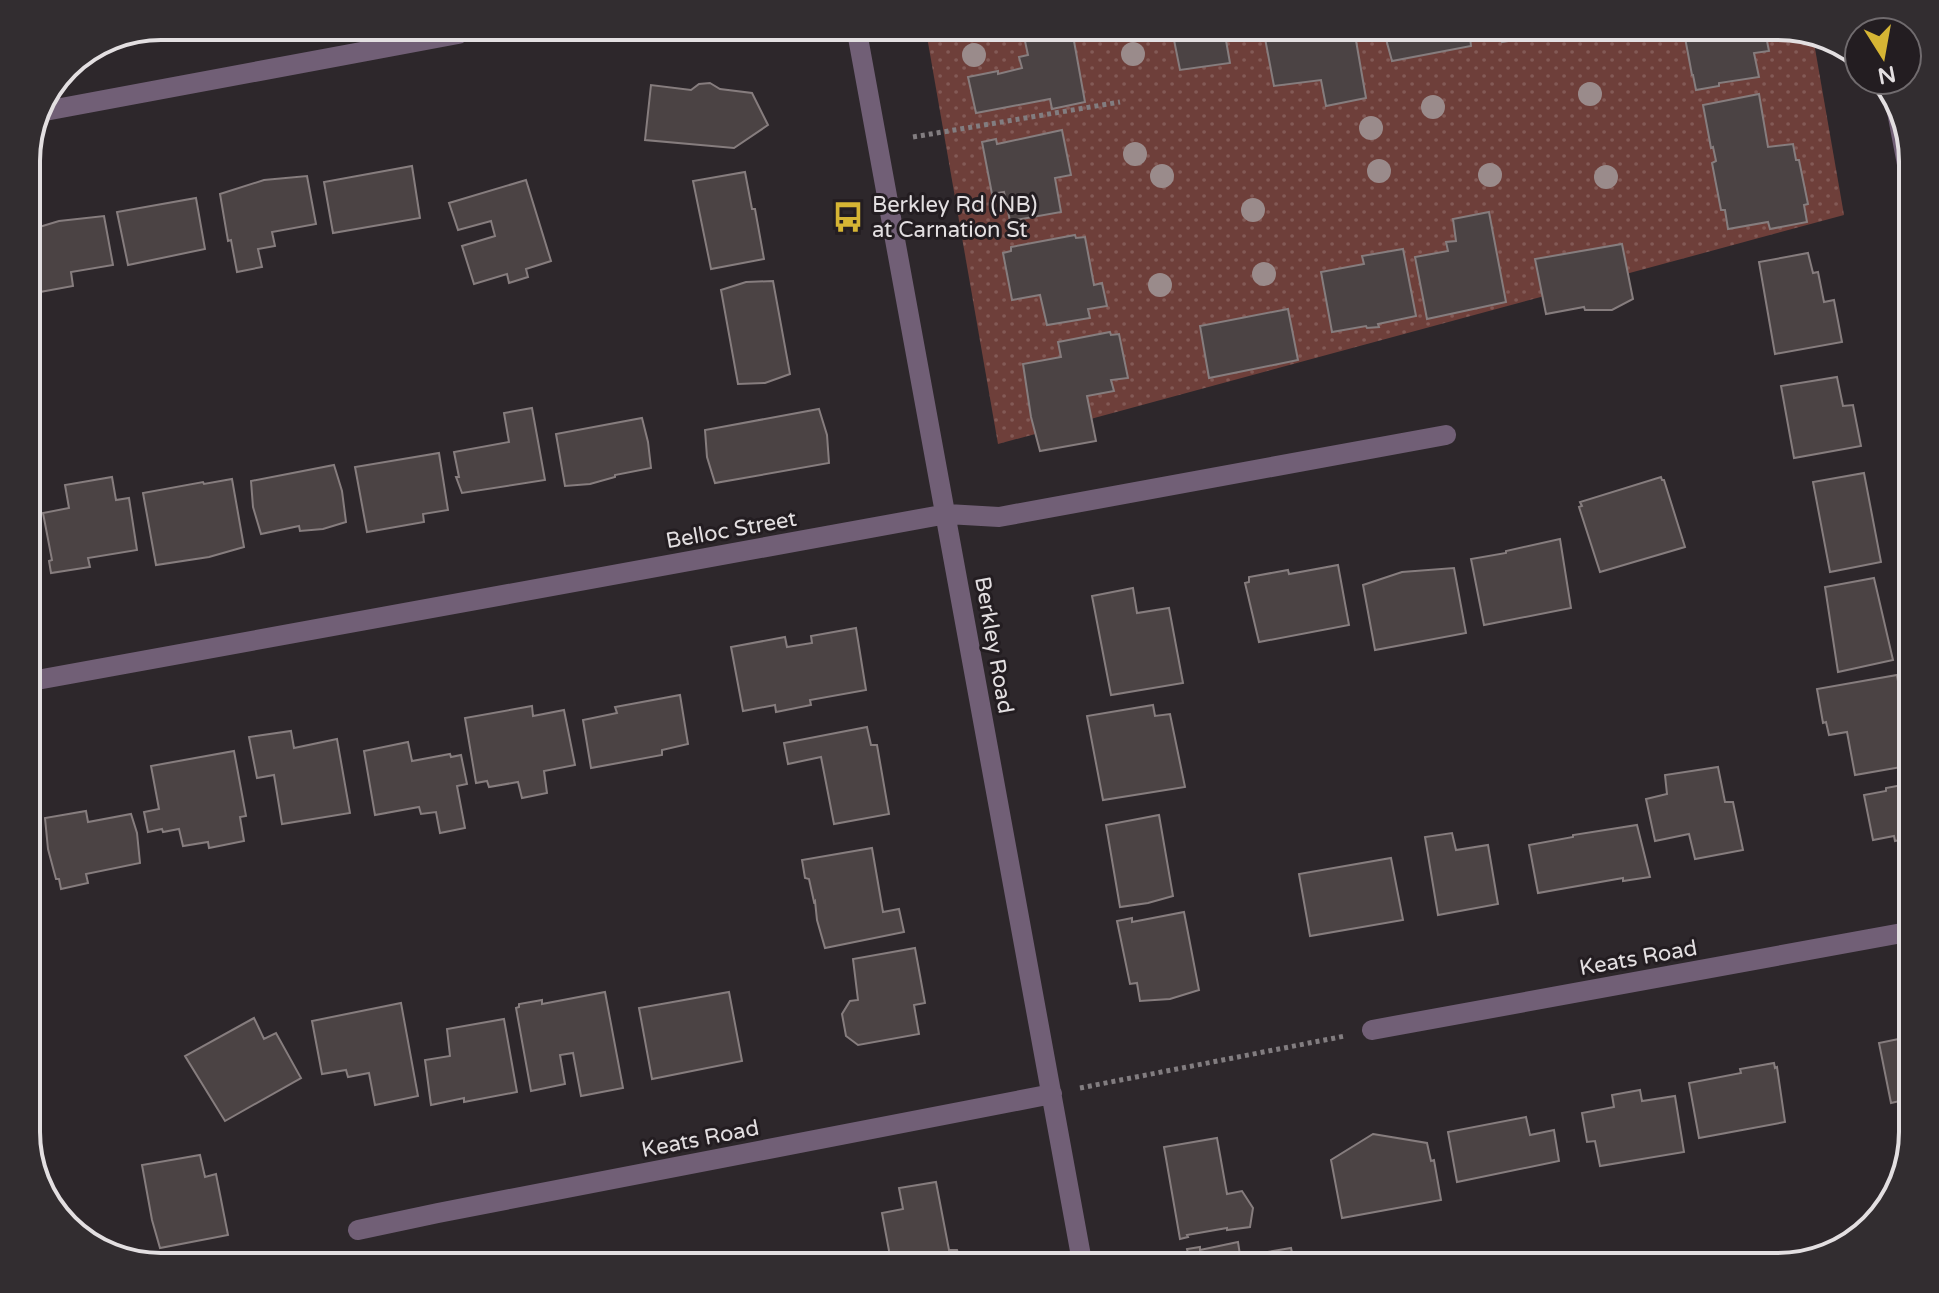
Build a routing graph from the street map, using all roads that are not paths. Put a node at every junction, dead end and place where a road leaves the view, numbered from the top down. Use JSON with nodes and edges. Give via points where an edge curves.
{"nodes":[{"id":1,"x":426,"y":40,"type":"edge"},
{"id":2,"x":858,"y":40,"type":"edge"},
{"id":3,"x":52,"y":110,"type":"edge"},
{"id":4,"x":1446,"y":435,"type":"dead end"},
{"id":5,"x":947,"y":514,"type":"junction"},
{"id":6,"x":40,"y":679,"type":"edge"},
{"id":7,"x":1899,"y":934,"type":"edge"},
{"id":8,"x":1372,"y":1030,"type":"road end"},
{"id":9,"x":1052,"y":1094,"type":"junction"},
{"id":10,"x":358,"y":1230,"type":"dead end"},
{"id":11,"x":1080,"y":1253,"type":"edge"}],
"edges":[{"from":1,"to":3,"type":"street"},
{"from":2,"to":5,"type":"street","name":"Berkley Road"},
{"from":4,"to":5,"type":"street","name":"Belloc Street","via":[[999,517]]},
{"from":5,"to":6,"type":"street","name":"Belloc Street"},
{"from":5,"to":9,"type":"street","name":"Berkley Road"},
{"from":7,"to":8,"type":"street","name":"Keats Road"},
{"from":9,"to":10,"type":"street","name":"Keats Road"},
{"from":9,"to":11,"type":"street","name":"Berkley Road"}]}
